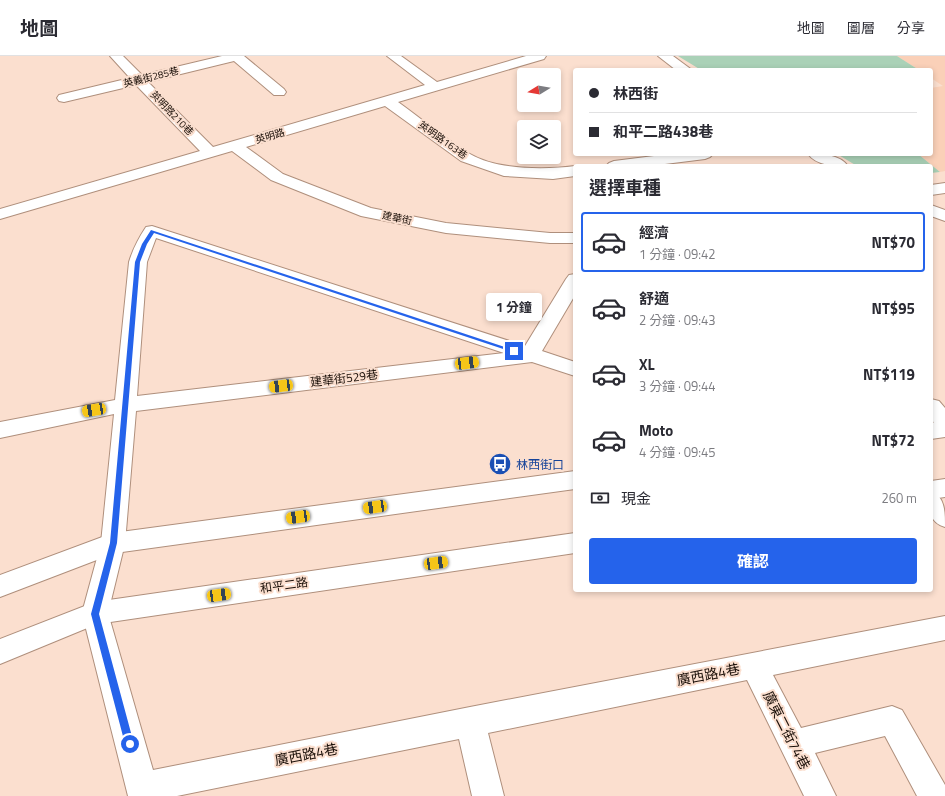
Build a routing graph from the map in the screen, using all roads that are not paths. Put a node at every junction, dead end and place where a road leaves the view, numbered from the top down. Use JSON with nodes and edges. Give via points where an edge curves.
{"nodes":[{"id":1,"x":116,"y":56,"type":"edge"},
{"id":2,"x":237,"y":56,"type":"edge"},
{"id":3,"x":393,"y":56,"type":"edge"},
{"id":4,"x":540,"y":56,"type":"edge"},
{"id":5,"x":664,"y":56,"type":"edge"},
{"id":6,"x":682,"y":68,"type":"edge"},
{"id":7,"x":140,"y":80,"type":"junction"},
{"id":8,"x":436,"y":86,"type":"junction"},
{"id":9,"x":279,"y":92,"type":"dead end"},
{"id":10,"x":64,"y":98,"type":"dead end"},
{"id":11,"x":388,"y":101,"type":"junction"},
{"id":12,"x":235,"y":146,"type":"junction"},
{"id":13,"x":210,"y":153,"type":"junction"},
{"id":14,"x":690,"y":156,"type":"edge"},
{"id":15,"x":820,"y":156,"type":"edge"},
{"id":16,"x":629,"y":164,"type":"edge"},
{"id":17,"x":836,"y":164,"type":"edge"},
{"id":18,"x":573,"y":171,"type":"edge"},
{"id":19,"x":945,"y":188,"type":"edge"},
{"id":20,"x":933,"y":190,"type":"edge"},
{"id":21,"x":933,"y":211,"type":"edge"},
{"id":22,"x":0,"y":214,"type":"edge"},
{"id":23,"x":945,"y":216,"type":"edge"},
{"id":24,"x":573,"y":238,"type":"edge"},
{"id":25,"x":573,"y":282,"type":"edge"},
{"id":26,"x":530,"y":356,"type":"junction"},
{"id":27,"x":573,"y":368,"type":"edge"},
{"id":28,"x":126,"y":405,"type":"junction"},
{"id":29,"x":933,"y":408,"type":"edge"},
{"id":30,"x":945,"y":423,"type":"edge"},
{"id":31,"x":945,"y":429,"type":"edge"},
{"id":32,"x":0,"y":430,"type":"edge"},
{"id":33,"x":933,"y":431,"type":"edge"},
{"id":34,"x":573,"y":480,"type":"edge"},
{"id":35,"x":945,"y":488,"type":"edge"},
{"id":36,"x":933,"y":490,"type":"edge"},
{"id":37,"x":933,"y":503,"type":"edge"},
{"id":38,"x":945,"y":518,"type":"edge"},
{"id":39,"x":573,"y":542,"type":"edge"},
{"id":40,"x":113,"y":543,"type":"junction"},
{"id":41,"x":0,"y":586,"type":"edge"},
{"id":42,"x":95,"y":614,"type":"junction"},
{"id":43,"x":945,"y":628,"type":"edge"},
{"id":44,"x":0,"y":652,"type":"edge"},
{"id":45,"x":754,"y":665,"type":"junction"},
{"id":46,"x":470,"y":721,"type":"junction"},
{"id":47,"x":795,"y":744,"type":"junction"},
{"id":48,"x":142,"y":792,"type":"edge"},
{"id":49,"x":488,"y":796,"type":"edge"},
{"id":50,"x":820,"y":796,"type":"edge"},
{"id":51,"x":934,"y":796,"type":"edge"}],
"edges":[{"from":1,"to":7,"type":"street","name":"英明路210巷"},
{"from":2,"to":7,"type":"street","name":"英義街285巷"},
{"from":2,"to":9,"type":"street"},
{"from":3,"to":8,"type":"street"},
{"from":4,"to":8,"type":"street","name":"英明路"},
{"from":5,"to":6,"type":"street"},
{"from":7,"to":10,"type":"street","name":"英義街285巷"},
{"from":7,"to":13,"type":"street","name":"英明路210巷"},
{"from":8,"to":11,"type":"street","name":"英明路"},
{"from":11,"to":12,"type":"street","name":"英明路"},
{"from":11,"to":18,"type":"street","name":"英明路163巷","via":[[466,158],[504,171],[552,174]]},
{"from":12,"to":13,"type":"street","name":"英明路"},
{"from":12,"to":24,"type":"street","name":"建華街","via":[[277,177],[367,212],[446,228]]},
{"from":13,"to":22,"type":"street","name":"英明路"},
{"from":14,"to":16,"type":"street"},
{"from":15,"to":17,"type":"street"},
{"from":19,"to":20,"type":"street"},
{"from":21,"to":23,"type":"street"},
{"from":25,"to":26,"type":"street"},
{"from":26,"to":27,"type":"street"},
{"from":26,"to":28,"type":"street","name":"建華街529巷"},
{"from":26,"to":28,"type":"street","via":[[152,231],[138,262]]},
{"from":28,"to":32,"type":"street","name":"建華街529巷"},
{"from":28,"to":40,"type":"street"},
{"from":29,"to":30,"type":"street"},
{"from":31,"to":33,"type":"street"},
{"from":34,"to":40,"type":"street"},
{"from":35,"to":36,"type":"street"},
{"from":37,"to":38,"type":"street"},
{"from":39,"to":42,"type":"street","name":"和平二路"},
{"from":40,"to":41,"type":"street"},
{"from":40,"to":42,"type":"street"},
{"from":42,"to":44,"type":"street","name":"和平二路"},
{"from":42,"to":48,"type":"street"},
{"from":43,"to":45,"type":"street","name":"廣西路4巷"},
{"from":45,"to":46,"type":"street","name":"廣西路4巷"},
{"from":45,"to":47,"type":"street","name":"廣東二街74巷"},
{"from":46,"to":48,"type":"street","name":"廣西路4巷"},
{"from":46,"to":49,"type":"street"},
{"from":47,"to":50,"type":"street","name":"廣東二街74巷"},
{"from":47,"to":51,"type":"street","via":[[892,720]]}]}
